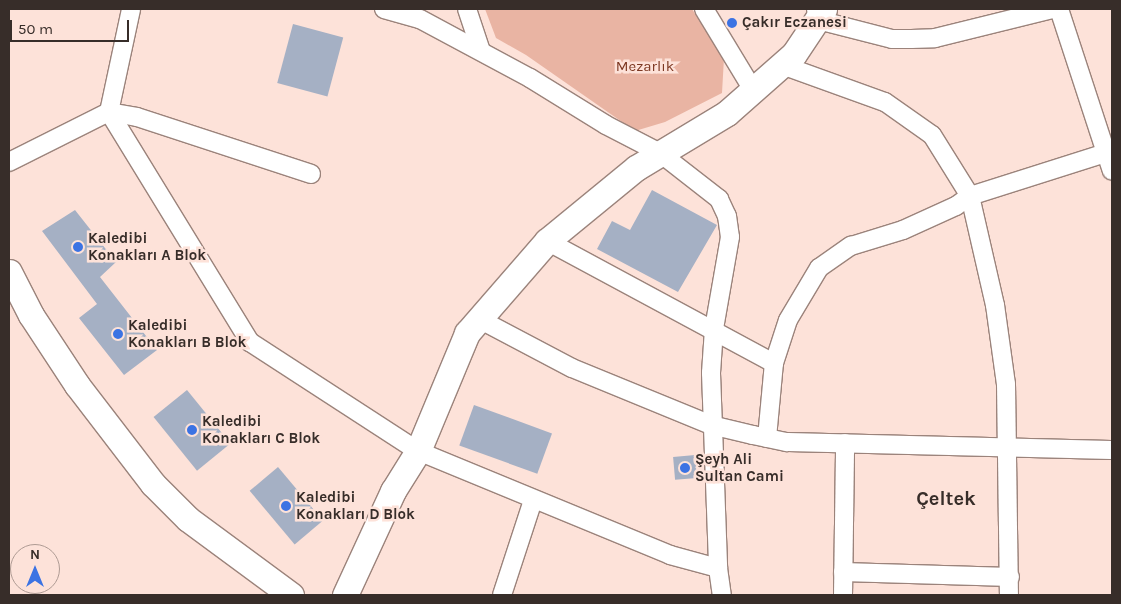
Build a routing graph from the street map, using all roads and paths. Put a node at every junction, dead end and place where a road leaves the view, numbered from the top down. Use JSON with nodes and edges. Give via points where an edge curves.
{"nodes":[{"id":1,"x":131,"y":9,"type":"edge"},
{"id":2,"x":384,"y":9,"type":"edge"},
{"id":3,"x":467,"y":9,"type":"edge"},
{"id":4,"x":704,"y":9,"type":"edge"},
{"id":5,"x":1052,"y":9,"type":"edge"},
{"id":6,"x":1059,"y":9,"type":"edge"},
{"id":7,"x":819,"y":12,"type":"edge"},
{"id":8,"x":481,"y":51,"type":"junction"},
{"id":9,"x":782,"y":65,"type":"junction"},
{"id":10,"x":753,"y":90,"type":"junction"},
{"id":11,"x":109,"y":112,"type":"junction"},
{"id":12,"x":1110,"y":152,"type":"edge"},
{"id":13,"x":660,"y":153,"type":"junction"},
{"id":14,"x":9,"y":162,"type":"edge"},
{"id":15,"x":1112,"y":172,"type":"edge"},
{"id":16,"x":311,"y":174,"type":"dead end"},
{"id":17,"x":970,"y":196,"type":"junction"},
{"id":18,"x":547,"y":241,"type":"junction"},
{"id":19,"x":9,"y":272,"type":"edge"},
{"id":20,"x":479,"y":319,"type":"junction"},
{"id":21,"x":714,"y":329,"type":"junction"},
{"id":22,"x":774,"y":363,"type":"junction"},
{"id":23,"x":711,"y":425,"type":"junction"},
{"id":24,"x":767,"y":438,"type":"junction"},
{"id":25,"x":845,"y":443,"type":"junction"},
{"id":26,"x":1007,"y":449,"type":"junction"},
{"id":27,"x":1112,"y":450,"type":"edge"},
{"id":28,"x":418,"y":451,"type":"junction"},
{"id":29,"x":532,"y":500,"type":"junction"},
{"id":30,"x":718,"y":568,"type":"junction"},
{"id":31,"x":843,"y":572,"type":"junction"},
{"id":32,"x":1010,"y":577,"type":"junction"},
{"id":33,"x":291,"y":595,"type":"edge"},
{"id":34,"x":345,"y":595,"type":"edge"},
{"id":35,"x":502,"y":595,"type":"edge"},
{"id":36,"x":722,"y":595,"type":"edge"},
{"id":37,"x":843,"y":595,"type":"edge"},
{"id":38,"x":1009,"y":595,"type":"edge"}],
"edges":[{"from":1,"to":11,"type":"street"},
{"from":2,"to":8,"type":"street","via":[[420,19]]},
{"from":3,"to":8,"type":"street"},
{"from":4,"to":10,"type":"street"},
{"from":5,"to":7,"type":"street","via":[[935,38],[911,39],[892,39]]},
{"from":6,"to":12,"type":"street"},
{"from":7,"to":9,"type":"street","via":[[794,54]]},
{"from":8,"to":13,"type":"street"},
{"from":9,"to":10,"type":"street"},
{"from":9,"to":17,"type":"street","via":[[885,102],[901,113],[932,135]]},
{"from":10,"to":13,"type":"street","via":[[727,113]]},
{"from":11,"to":14,"type":"street"},
{"from":11,"to":16,"type":"street","via":[[137,117]]},
{"from":11,"to":28,"type":"street","via":[[250,342]]},
{"from":12,"to":15,"type":"street"},
{"from":12,"to":17,"type":"street"},
{"from":13,"to":18,"type":"street","via":[[636,168]]},
{"from":13,"to":21,"type":"street","via":[[719,199],[727,216],[730,237]]},
{"from":17,"to":22,"type":"street","via":[[956,206],[903,230],[851,246],[819,268],[788,320]]},
{"from":17,"to":26,"type":"street","via":[[995,305],[1006,384]]},
{"from":18,"to":20,"type":"street"},
{"from":18,"to":21,"type":"street"},
{"from":19,"to":33,"type":"street","via":[[31,315],[77,385],[153,484],[188,519]]},
{"from":20,"to":23,"type":"street","via":[[572,368]]},
{"from":20,"to":28,"type":"street","via":[[467,333]]},
{"from":21,"to":22,"type":"street"},
{"from":21,"to":23,"type":"street"},
{"from":22,"to":24,"type":"street"},
{"from":23,"to":24,"type":"street"},
{"from":23,"to":30,"type":"street"},
{"from":24,"to":25,"type":"street"},
{"from":25,"to":26,"type":"street"},
{"from":25,"to":31,"type":"street"},
{"from":26,"to":27,"type":"street"},
{"from":26,"to":32,"type":"street"},
{"from":28,"to":29,"type":"street"},
{"from":28,"to":34,"type":"street","via":[[393,491]]},
{"from":29,"to":30,"type":"street","via":[[670,555]]},
{"from":29,"to":35,"type":"street"},
{"from":30,"to":36,"type":"street"},
{"from":31,"to":32,"type":"street"},
{"from":31,"to":37,"type":"street"},
{"from":32,"to":38,"type":"street"}]}
